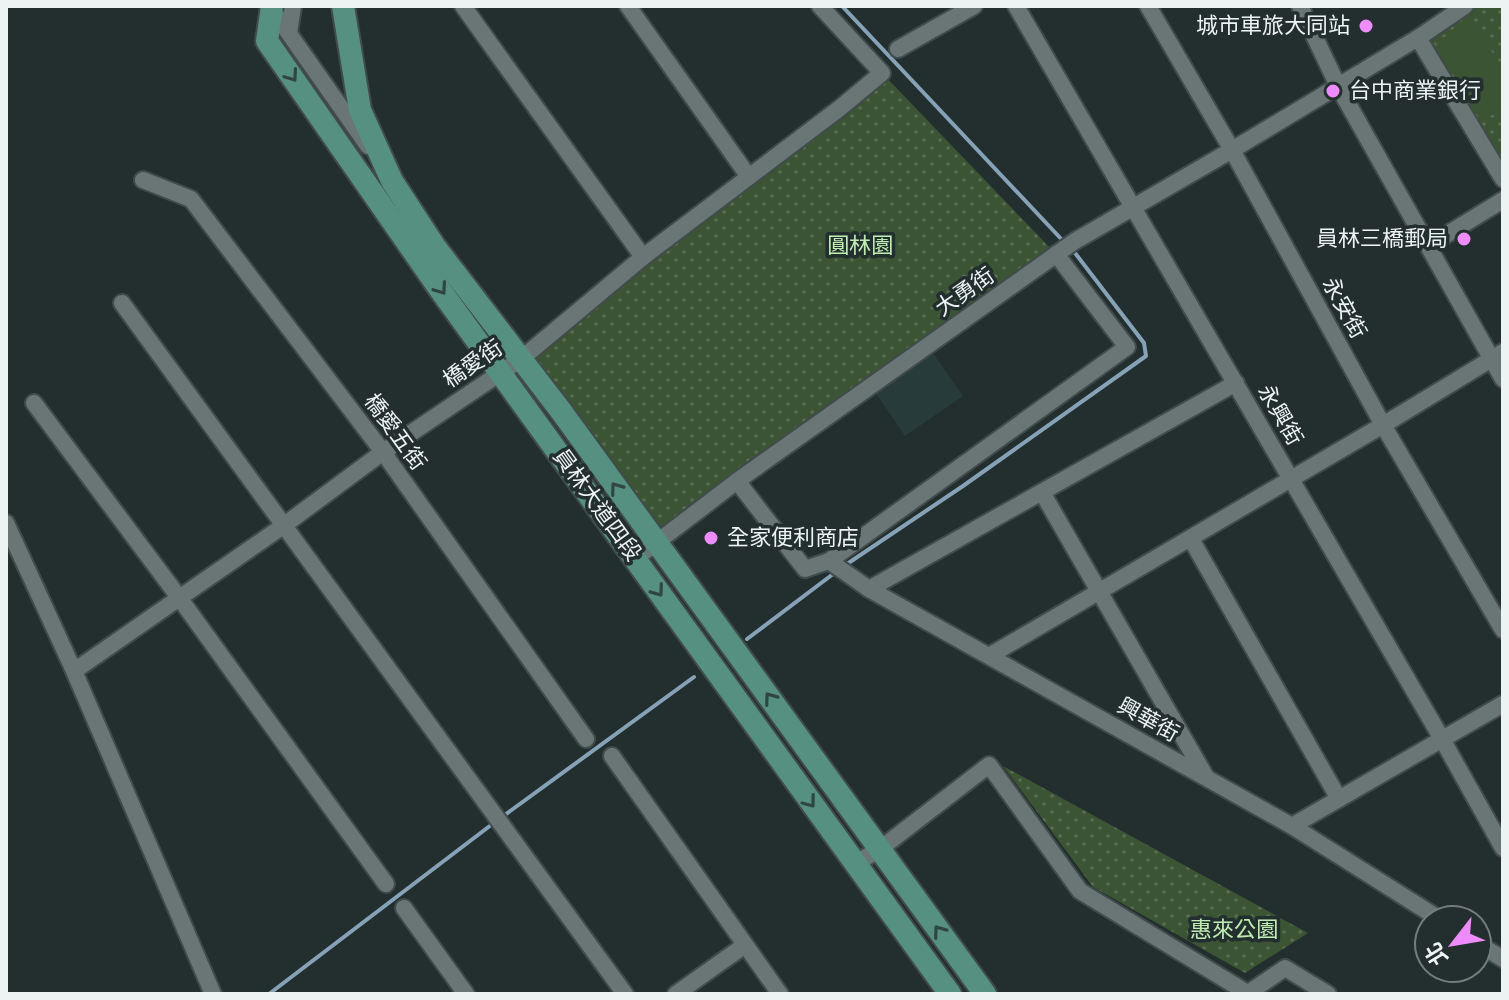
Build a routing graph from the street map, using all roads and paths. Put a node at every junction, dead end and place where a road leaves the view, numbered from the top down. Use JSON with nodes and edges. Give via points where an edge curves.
{"nodes":[{"id":1,"x":343,"y":6,"type":"edge"},
{"id":2,"x":463,"y":6,"type":"edge"},
{"id":3,"x":628,"y":6,"type":"edge"},
{"id":4,"x":820,"y":6,"type":"edge"},
{"id":5,"x":974,"y":6,"type":"edge"},
{"id":6,"x":1016,"y":6,"type":"edge"},
{"id":7,"x":1148,"y":6,"type":"edge"},
{"id":8,"x":1465,"y":6,"type":"edge"},
{"id":9,"x":278,"y":7,"type":"edge"},
{"id":10,"x":1299,"y":8,"type":"edge"},
{"id":11,"x":1418,"y":38,"type":"junction"},
{"id":12,"x":898,"y":49,"type":"dead end"},
{"id":13,"x":1338,"y":86,"type":"junction"},
{"id":14,"x":1232,"y":150,"type":"junction"},
{"id":15,"x":749,"y":177,"type":"junction"},
{"id":16,"x":1503,"y":179,"type":"edge"},
{"id":17,"x":143,"y":180,"type":"dead end"},
{"id":18,"x":392,"y":181,"type":"junction"},
{"id":19,"x":1503,"y":200,"type":"edge"},
{"id":20,"x":1132,"y":206,"type":"junction"},
{"id":21,"x":1428,"y":246,"type":"junction"},
{"id":22,"x":1064,"y":248,"type":"junction"},
{"id":23,"x":643,"y":257,"type":"junction"},
{"id":24,"x":122,"y":303,"type":"dead end"},
{"id":25,"x":1498,"y":355,"type":"edge"},
{"id":26,"x":521,"y":359,"type":"junction"},
{"id":27,"x":501,"y":371,"type":"junction"},
{"id":28,"x":1503,"y":379,"type":"edge"},
{"id":29,"x":1236,"y":383,"type":"junction"},
{"id":30,"x":34,"y":403,"type":"dead end"},
{"id":31,"x":1383,"y":425,"type":"junction"},
{"id":32,"x":383,"y":452,"type":"junction"},
{"id":33,"x":1291,"y":478,"type":"junction"},
{"id":34,"x":737,"y":481,"type":"junction"},
{"id":35,"x":1043,"y":494,"type":"junction"},
{"id":36,"x":6,"y":523,"type":"edge"},
{"id":37,"x":283,"y":526,"type":"junction"},
{"id":38,"x":1191,"y":539,"type":"junction"},
{"id":39,"x":657,"y":544,"type":"junction"},
{"id":40,"x":635,"y":559,"type":"junction"},
{"id":41,"x":836,"y":566,"type":"junction"},
{"id":42,"x":869,"y":589,"type":"junction"},
{"id":43,"x":1099,"y":591,"type":"junction"},
{"id":44,"x":178,"y":596,"type":"junction"},
{"id":45,"x":1503,"y":630,"type":"edge"},
{"id":46,"x":989,"y":656,"type":"junction"},
{"id":47,"x":74,"y":671,"type":"junction"},
{"id":48,"x":1503,"y":704,"type":"edge"},
{"id":49,"x":1182,"y":735,"type":"junction"},
{"id":50,"x":586,"y":739,"type":"dead end"},
{"id":51,"x":1442,"y":739,"type":"junction"},
{"id":52,"x":612,"y":756,"type":"dead end"},
{"id":53,"x":1167,"y":756,"type":"junction"},
{"id":54,"x":1207,"y":778,"type":"junction"},
{"id":55,"x":1339,"y":799,"type":"junction"},
{"id":56,"x":1292,"y":826,"type":"junction"},
{"id":57,"x":1503,"y":848,"type":"edge"},
{"id":58,"x":880,"y":849,"type":"junction"},
{"id":59,"x":856,"y":863,"type":"junction"},
{"id":60,"x":386,"y":884,"type":"dead end"},
{"id":61,"x":1416,"y":904,"type":"edge"},
{"id":62,"x":404,"y":908,"type":"dead end"},
{"id":63,"x":745,"y":945,"type":"junction"},
{"id":64,"x":213,"y":994,"type":"edge"},
{"id":65,"x":466,"y":994,"type":"edge"},
{"id":66,"x":625,"y":994,"type":"edge"},
{"id":67,"x":676,"y":994,"type":"edge"},
{"id":68,"x":780,"y":994,"type":"edge"},
{"id":69,"x":950,"y":994,"type":"edge"},
{"id":70,"x":985,"y":994,"type":"edge"},
{"id":71,"x":1248,"y":994,"type":"edge"},
{"id":72,"x":1328,"y":994,"type":"edge"}],
"edges":[{"from":1,"to":18,"type":"main road","name":"員林大道四段","via":[[360,110]]},
{"from":2,"to":23,"type":"street"},
{"from":3,"to":15,"type":"street"},
{"from":4,"to":15,"type":"street","name":"橋愛街","via":[[882,73]]},
{"from":5,"to":12,"type":"street"},
{"from":6,"to":20,"type":"street","name":"永興街"},
{"from":7,"to":14,"type":"street","name":"永安街"},
{"from":8,"to":11,"type":"street","name":"大勇街"},
{"from":9,"to":18,"type":"street","via":[[289,33]]},
{"from":9,"to":27,"type":"main road","name":"員林大道四段","one_way":true,"via":[[267,41]]},
{"from":10,"to":13,"type":"street"},
{"from":11,"to":13,"type":"street","name":"大勇街"},
{"from":11,"to":16,"type":"street"},
{"from":13,"to":14,"type":"street","name":"大勇街"},
{"from":13,"to":21,"type":"street"},
{"from":14,"to":20,"type":"street","name":"大勇街"},
{"from":14,"to":31,"type":"street","name":"永安街"},
{"from":15,"to":23,"type":"street","name":"橋愛街"},
{"from":17,"to":32,"type":"street","name":"橋愛五街","via":[[191,199]]},
{"from":18,"to":26,"type":"main road","name":"員林大道四段"},
{"from":19,"to":21,"type":"street"},
{"from":20,"to":22,"type":"street","name":"大勇街"},
{"from":20,"to":29,"type":"street","name":"永興街"},
{"from":21,"to":25,"type":"street"},
{"from":22,"to":34,"type":"street","name":"大勇街"},
{"from":22,"to":41,"type":"street","via":[[1127,347]]},
{"from":23,"to":26,"type":"street","name":"橋愛街"},
{"from":24,"to":37,"type":"street"},
{"from":25,"to":28,"type":"street"},
{"from":25,"to":31,"type":"street"},
{"from":26,"to":27,"type":"street","name":"橋愛街"},
{"from":39,"to":26,"type":"main road","name":"員林大道四段","one_way":true},
{"from":27,"to":32,"type":"street","name":"橋愛街"},
{"from":27,"to":40,"type":"main road","name":"員林大道四段"},
{"from":29,"to":33,"type":"street","name":"永興街"},
{"from":29,"to":35,"type":"street"},
{"from":30,"to":44,"type":"street"},
{"from":31,"to":33,"type":"street"},
{"from":31,"to":45,"type":"street","name":"永安街"},
{"from":32,"to":37,"type":"street","name":"橋愛街"},
{"from":32,"to":50,"type":"street","name":"橋愛五街"},
{"from":33,"to":38,"type":"street"},
{"from":33,"to":51,"type":"street","name":"永興街"},
{"from":34,"to":39,"type":"street","name":"大勇街"},
{"from":34,"to":41,"type":"street","via":[[805,569]]},
{"from":35,"to":42,"type":"street"},
{"from":35,"to":43,"type":"street"},
{"from":36,"to":47,"type":"street"},
{"from":37,"to":44,"type":"street","name":"橋愛街"},
{"from":37,"to":66,"type":"street"},
{"from":38,"to":43,"type":"street"},
{"from":38,"to":55,"type":"street"},
{"from":39,"to":40,"type":"street","name":"大勇街"},
{"from":58,"to":39,"type":"main road","name":"員林大道四段","one_way":true},
{"from":40,"to":59,"type":"main road","name":"員林大道四段","one_way":true},
{"from":41,"to":42,"type":"street","name":"興華街"},
{"from":42,"to":46,"type":"street","name":"興華街"},
{"from":43,"to":46,"type":"street"},
{"from":43,"to":49,"type":"street"},
{"from":44,"to":47,"type":"street","name":"橋愛街"},
{"from":44,"to":60,"type":"street"},
{"from":46,"to":53,"type":"street","name":"興華街"},
{"from":47,"to":64,"type":"street"},
{"from":48,"to":51,"type":"street"},
{"from":49,"to":53,"type":"street"},
{"from":49,"to":54,"type":"street"},
{"from":51,"to":55,"type":"street"},
{"from":51,"to":57,"type":"street","name":"永興街"},
{"from":52,"to":63,"type":"street"},
{"from":53,"to":54,"type":"street","name":"興華街"},
{"from":54,"to":56,"type":"street","name":"興華街"},
{"from":55,"to":56,"type":"street"},
{"from":56,"to":61,"type":"street","name":"興華街"},
{"from":58,"to":59,"type":"street"},
{"from":70,"to":58,"type":"main road","name":"員林大道四段","one_way":true},
{"from":58,"to":71,"type":"street","via":[[989,765],[1080,891]]},
{"from":59,"to":69,"type":"main road","name":"員林大道四段"},
{"from":62,"to":65,"type":"street"},
{"from":63,"to":67,"type":"street"},
{"from":63,"to":68,"type":"street"},
{"from":71,"to":72,"type":"street","via":[[1285,968]]}]}
